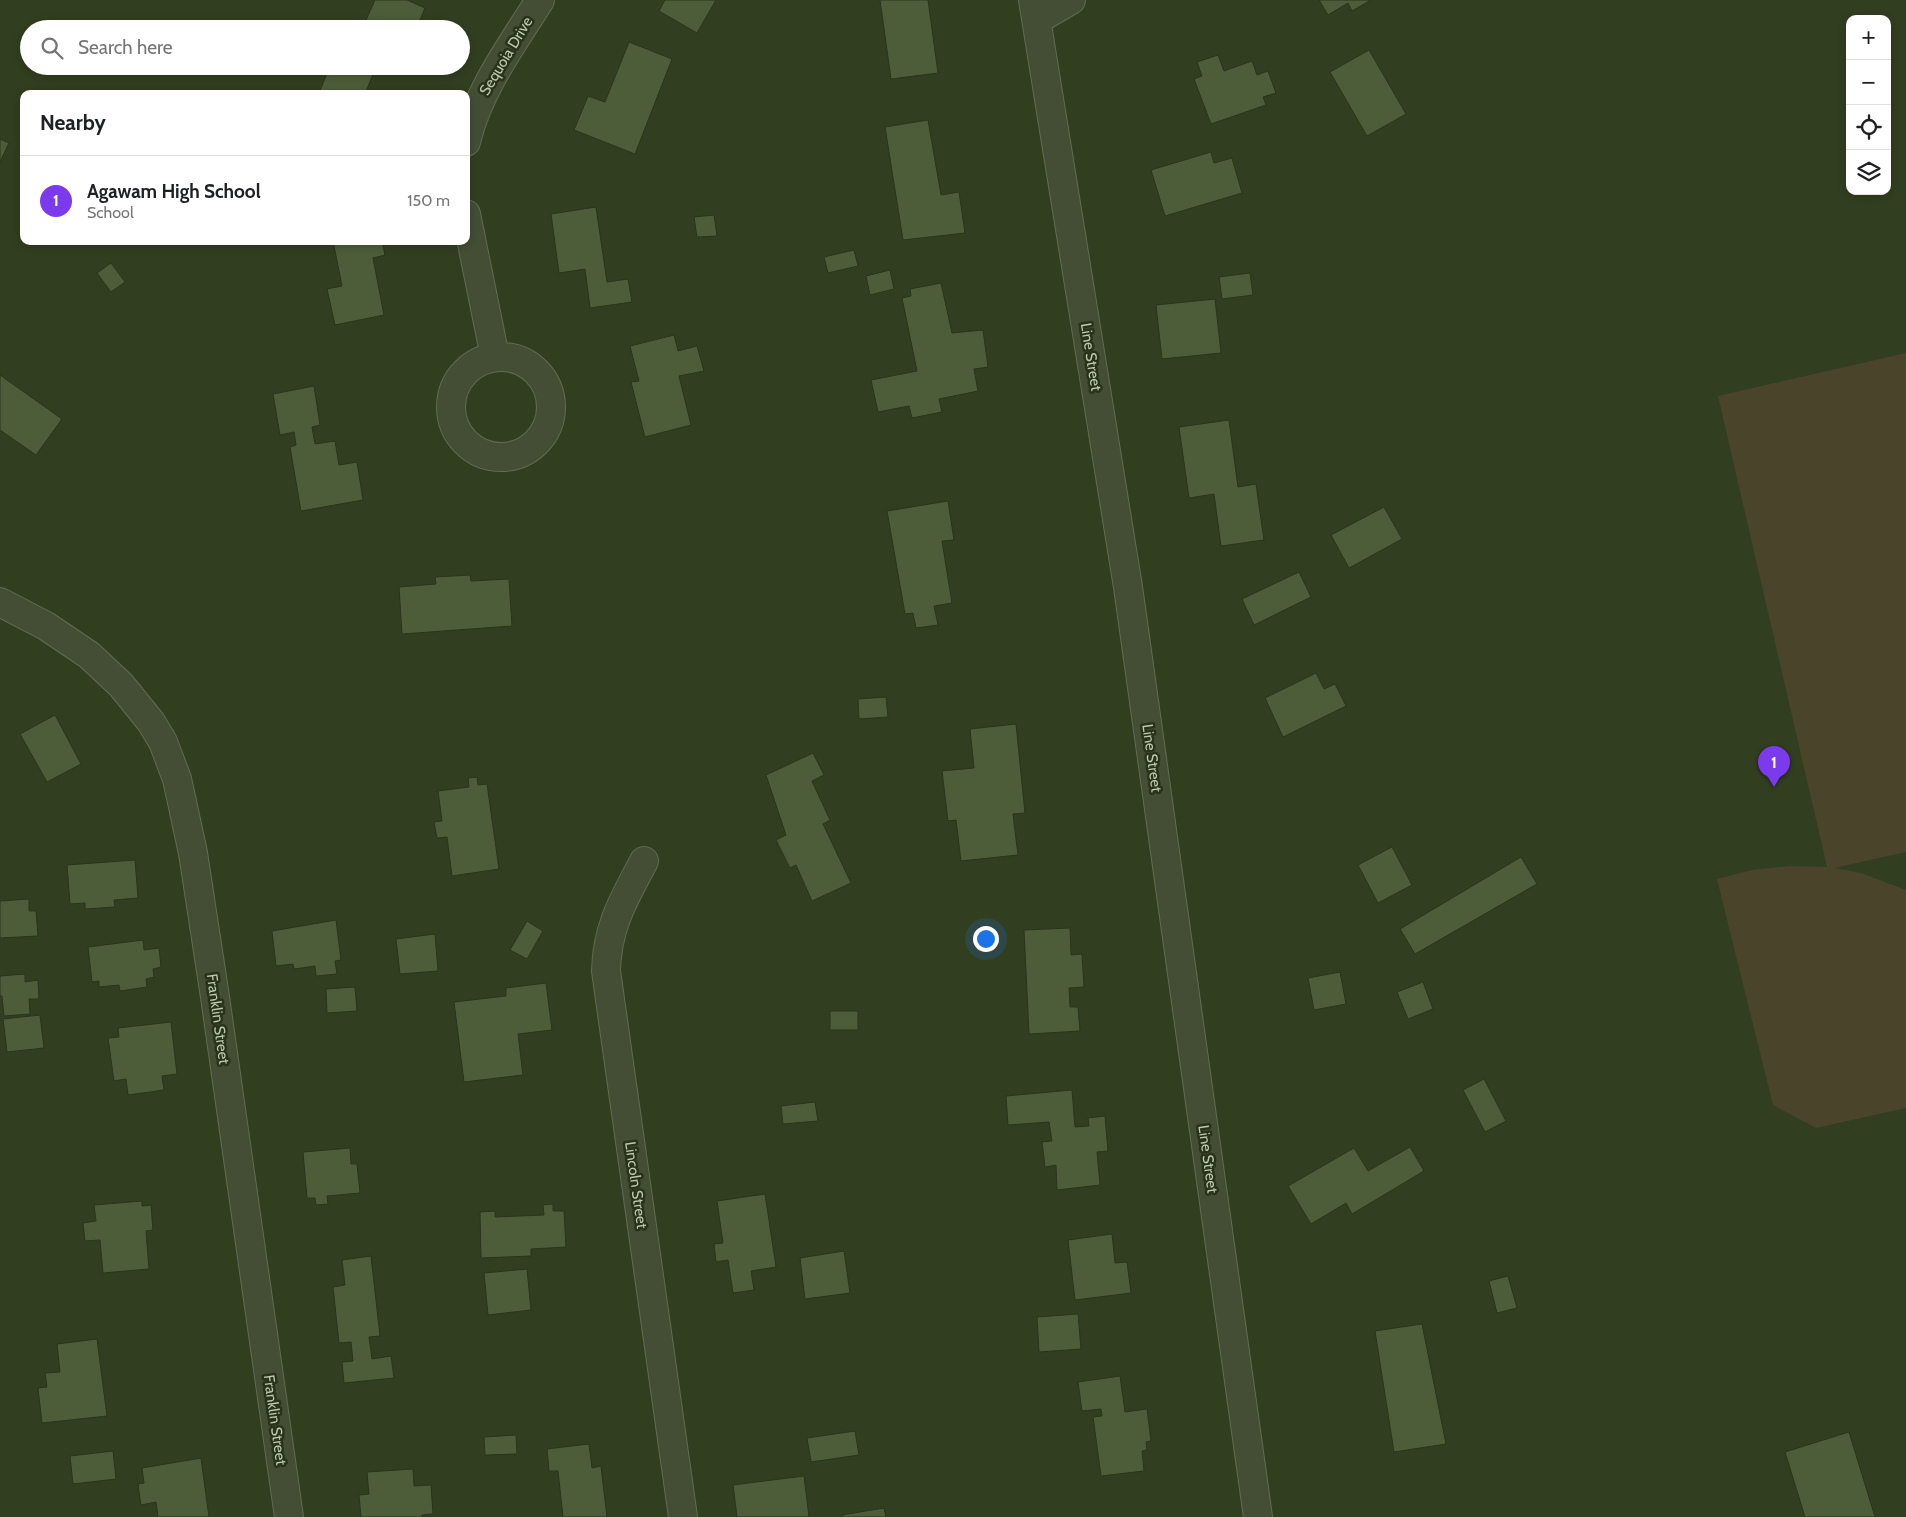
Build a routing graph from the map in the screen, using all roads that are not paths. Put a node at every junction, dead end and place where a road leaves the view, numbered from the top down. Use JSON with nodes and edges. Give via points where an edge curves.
{"nodes":[{"id":1,"x":540,"y":0,"type":"edge"},
{"id":2,"x":1072,"y":0,"type":"edge"},
{"id":3,"x":1035,"y":10,"type":"edge"},
{"id":4,"x":470,"y":130,"type":"edge"},
{"id":5,"x":470,"y":234,"type":"edge"},
{"id":6,"x":495,"y":357,"type":"dead end"},
{"id":7,"x":0,"y":602,"type":"edge"},
{"id":8,"x":644,"y":861,"type":"dead end"},
{"id":9,"x":289,"y":1517,"type":"edge"},
{"id":10,"x":683,"y":1517,"type":"edge"},
{"id":11,"x":1258,"y":1517,"type":"edge"}],
"edges":[{"from":1,"to":4,"type":"street","name":"Sequoia Drive","via":[[489,82]]},
{"from":2,"to":3,"type":"street"},
{"from":3,"to":11,"type":"street","name":"Line Street","via":[[1128,587]]},
{"from":5,"to":6,"type":"street"},
{"from":7,"to":9,"type":"street","name":"Franklin Street","via":[[46,626],[89,655],[120,685],[151,722],[175,773],[188,826],[215,998]]},
{"from":8,"to":10,"type":"street","name":"Lincoln Street","via":[[612,928],[606,950],[606,971]]}]}
